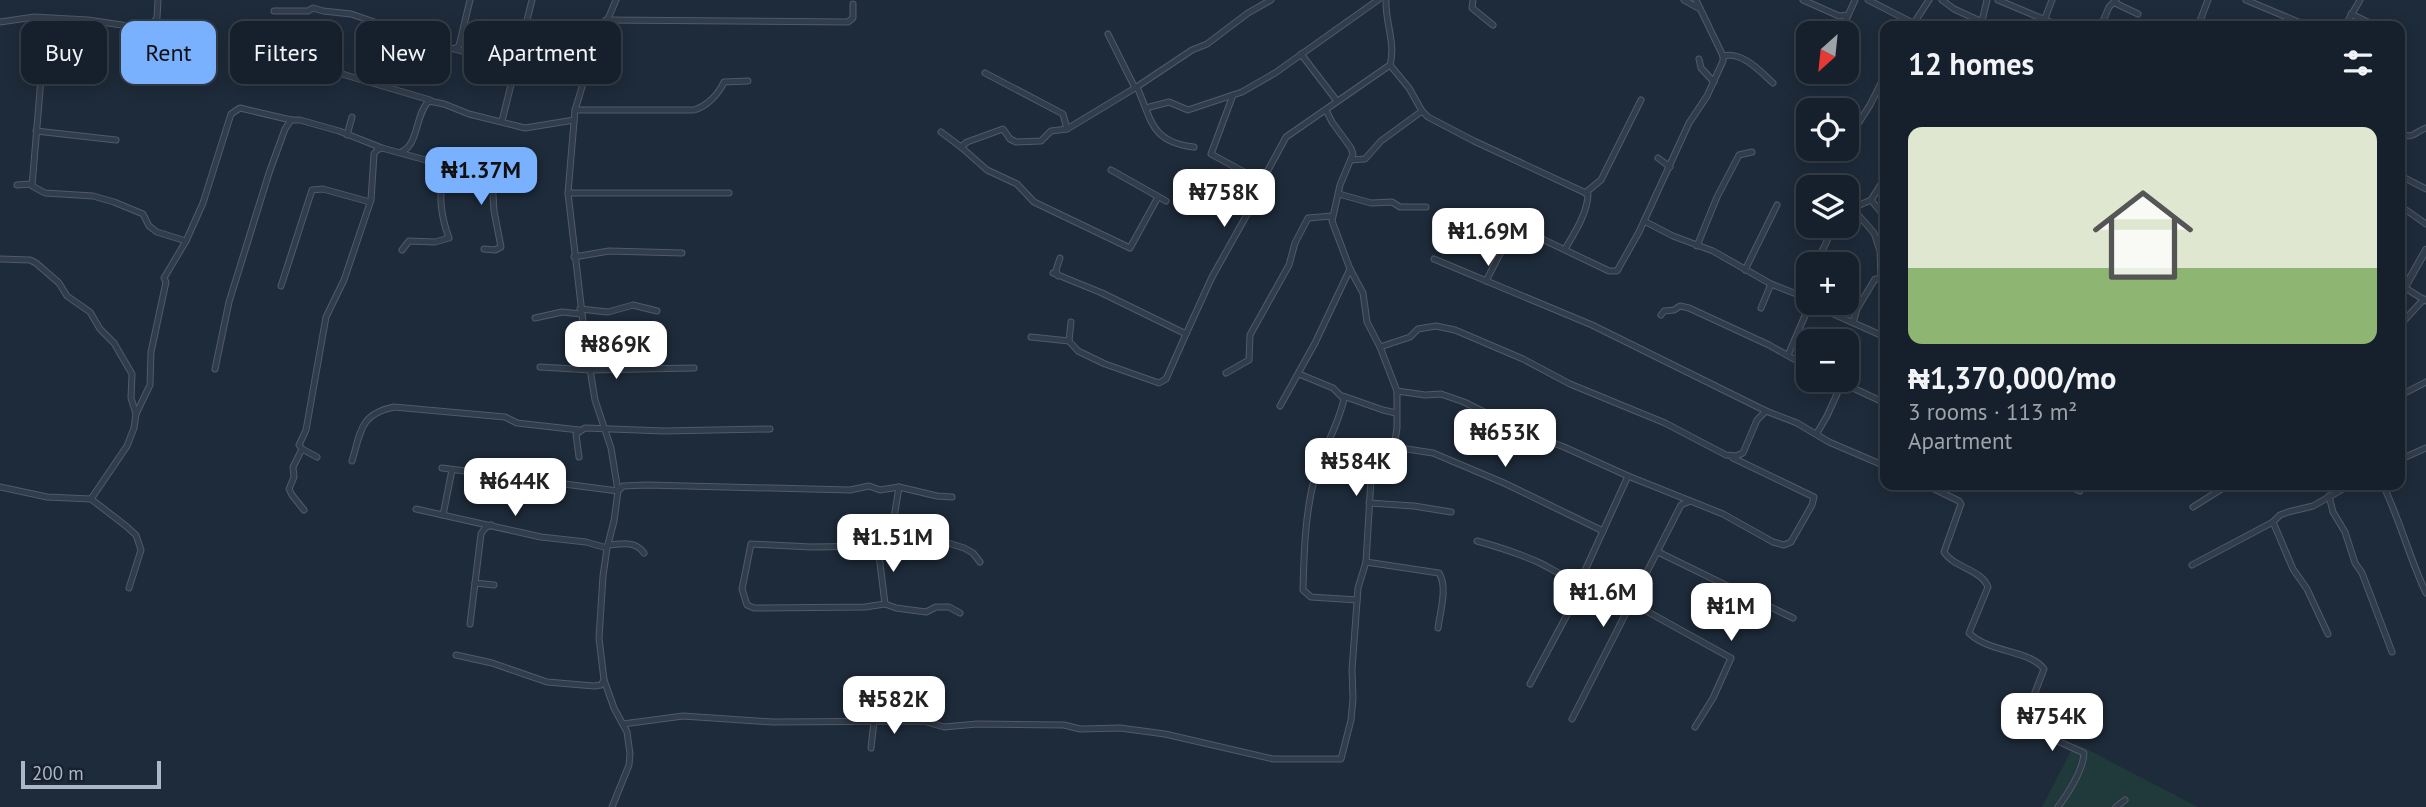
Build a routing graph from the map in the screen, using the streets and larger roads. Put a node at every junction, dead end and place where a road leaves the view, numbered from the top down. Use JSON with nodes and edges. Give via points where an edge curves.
{"nodes":[{"id":1,"x":159,"y":0,"type":"edge"},
{"id":2,"x":470,"y":0,"type":"edge"},
{"id":3,"x":532,"y":0,"type":"edge"},
{"id":4,"x":616,"y":0,"type":"edge"},
{"id":5,"x":1270,"y":0,"type":"edge"},
{"id":6,"x":1378,"y":0,"type":"edge"},
{"id":7,"x":1386,"y":0,"type":"edge"},
{"id":8,"x":1472,"y":0,"type":"edge"},
{"id":9,"x":1684,"y":0,"type":"edge"},
{"id":10,"x":1696,"y":0,"type":"edge"},
{"id":11,"x":1803,"y":0,"type":"edge"},
{"id":12,"x":1855,"y":0,"type":"edge"},
{"id":13,"x":1868,"y":0,"type":"edge"},
{"id":14,"x":1928,"y":0,"type":"edge"},
{"id":15,"x":1942,"y":0,"type":"edge"},
{"id":16,"x":1987,"y":0,"type":"edge"},
{"id":17,"x":1998,"y":0,"type":"edge"},
{"id":18,"x":2052,"y":0,"type":"edge"},
{"id":19,"x":2208,"y":0,"type":"edge"},
{"id":20,"x":2246,"y":0,"type":"edge"},
{"id":21,"x":2360,"y":0,"type":"edge"},
{"id":22,"x":2115,"y":2,"type":"edge"},
{"id":23,"x":853,"y":4,"type":"dead end"},
{"id":24,"x":1701,"y":10,"type":"junction"},
{"id":25,"x":274,"y":11,"type":"dead end"},
{"id":26,"x":2351,"y":14,"type":"junction"},
{"id":27,"x":1848,"y":15,"type":"junction"},
{"id":28,"x":2138,"y":15,"type":"dead end"},
{"id":29,"x":46,"y":19,"type":"junction"},
{"id":30,"x":2044,"y":19,"type":"junction"},
{"id":31,"x":606,"y":20,"type":"junction"},
{"id":32,"x":527,"y":21,"type":"edge"},
{"id":33,"x":1845,"y":21,"type":"edge"},
{"id":34,"x":1907,"y":21,"type":"edge"},
{"id":35,"x":1917,"y":21,"type":"edge"},
{"id":36,"x":1980,"y":21,"type":"edge"},
{"id":37,"x":1986,"y":21,"type":"edge"},
{"id":38,"x":2049,"y":21,"type":"edge"},
{"id":39,"x":2103,"y":21,"type":"edge"},
{"id":40,"x":2200,"y":21,"type":"edge"},
{"id":41,"x":2296,"y":21,"type":"edge"},
{"id":42,"x":2348,"y":21,"type":"edge"},
{"id":43,"x":2366,"y":21,"type":"edge"},
{"id":44,"x":0,"y":22,"type":"edge"},
{"id":45,"x":1493,"y":25,"type":"dead end"},
{"id":46,"x":1108,"y":34,"type":"dead end"},
{"id":47,"x":454,"y":49,"type":"junction"},
{"id":48,"x":464,"y":52,"type":"edge"},
{"id":49,"x":1301,"y":54,"type":"junction"},
{"id":50,"x":1723,"y":56,"type":"junction"},
{"id":51,"x":1699,"y":59,"type":"dead end"},
{"id":52,"x":1390,"y":65,"type":"junction"},
{"id":53,"x":985,"y":73,"type":"dead end"},
{"id":54,"x":342,"y":74,"type":"dead end"},
{"id":55,"x":748,"y":81,"type":"dead end"},
{"id":56,"x":1714,"y":82,"type":"junction"},
{"id":57,"x":1773,"y":83,"type":"dead end"},
{"id":58,"x":512,"y":84,"type":"edge"},
{"id":59,"x":1880,"y":85,"type":"edge"},
{"id":60,"x":1136,"y":88,"type":"junction"},
{"id":61,"x":1233,"y":95,"type":"junction"},
{"id":62,"x":1641,"y":100,"type":"dead end"},
{"id":63,"x":433,"y":101,"type":"junction"},
{"id":64,"x":1338,"y":101,"type":"junction"},
{"id":65,"x":1146,"y":108,"type":"junction"},
{"id":66,"x":575,"y":110,"type":"junction"},
{"id":67,"x":1326,"y":110,"type":"junction"},
{"id":68,"x":1422,"y":111,"type":"junction"},
{"id":69,"x":352,"y":117,"type":"dead end"},
{"id":70,"x":291,"y":120,"type":"junction"},
{"id":71,"x":574,"y":120,"type":"junction"},
{"id":72,"x":502,"y":121,"type":"junction"},
{"id":73,"x":1859,"y":122,"type":"edge"},
{"id":74,"x":2426,"y":128,"type":"edge"},
{"id":75,"x":1067,"y":129,"type":"junction"},
{"id":76,"x":36,"y":131,"type":"junction"},
{"id":77,"x":942,"y":132,"type":"dead end"},
{"id":78,"x":347,"y":135,"type":"junction"},
{"id":79,"x":2405,"y":136,"type":"edge"},
{"id":80,"x":116,"y":140,"type":"dead end"},
{"id":81,"x":1194,"y":146,"type":"dead end"},
{"id":82,"x":961,"y":147,"type":"junction"},
{"id":83,"x":382,"y":148,"type":"junction"},
{"id":84,"x":1752,"y":152,"type":"dead end"},
{"id":85,"x":397,"y":153,"type":"junction"},
{"id":86,"x":1658,"y":158,"type":"dead end"},
{"id":87,"x":1351,"y":160,"type":"junction"},
{"id":88,"x":1670,"y":167,"type":"junction"},
{"id":89,"x":1111,"y":170,"type":"dead end"},
{"id":90,"x":468,"y":173,"type":"junction"},
{"id":91,"x":2405,"y":178,"type":"edge"},
{"id":92,"x":1264,"y":180,"type":"junction"},
{"id":93,"x":32,"y":184,"type":"junction"},
{"id":94,"x":17,"y":185,"type":"dead end"},
{"id":95,"x":1880,"y":186,"type":"edge"},
{"id":96,"x":2426,"y":188,"type":"edge"},
{"id":97,"x":568,"y":193,"type":"junction"},
{"id":98,"x":729,"y":193,"type":"dead end"},
{"id":99,"x":1586,"y":193,"type":"junction"},
{"id":100,"x":1339,"y":194,"type":"junction"},
{"id":101,"x":1158,"y":197,"type":"junction"},
{"id":102,"x":1871,"y":200,"type":"junction"},
{"id":103,"x":1166,"y":201,"type":"dead end"},
{"id":104,"x":370,"y":202,"type":"junction"},
{"id":105,"x":1777,"y":205,"type":"dead end"},
{"id":106,"x":1859,"y":206,"type":"edge"},
{"id":107,"x":1426,"y":207,"type":"dead end"},
{"id":108,"x":2405,"y":209,"type":"edge"},
{"id":109,"x":1880,"y":211,"type":"edge"},
{"id":110,"x":1332,"y":216,"type":"junction"},
{"id":111,"x":1859,"y":219,"type":"edge"},
{"id":112,"x":1644,"y":221,"type":"junction"},
{"id":113,"x":2426,"y":224,"type":"edge"},
{"id":114,"x":186,"y":241,"type":"junction"},
{"id":115,"x":1697,"y":246,"type":"junction"},
{"id":116,"x":1130,"y":248,"type":"junction"},
{"id":117,"x":484,"y":249,"type":"dead end"},
{"id":118,"x":1565,"y":249,"type":"junction"},
{"id":119,"x":402,"y":250,"type":"dead end"},
{"id":120,"x":2426,"y":250,"type":"edge"},
{"id":121,"x":1880,"y":251,"type":"edge"},
{"id":122,"x":1139,"y":252,"type":"dead end"},
{"id":123,"x":682,"y":253,"type":"dead end"},
{"id":124,"x":574,"y":257,"type":"junction"},
{"id":125,"x":1060,"y":258,"type":"dead end"},
{"id":126,"x":0,"y":259,"type":"edge"},
{"id":127,"x":1434,"y":259,"type":"dead end"},
{"id":128,"x":1350,"y":270,"type":"junction"},
{"id":129,"x":1745,"y":270,"type":"junction"},
{"id":130,"x":1880,"y":279,"type":"edge"},
{"id":131,"x":1486,"y":281,"type":"junction"},
{"id":132,"x":2405,"y":282,"type":"edge"},
{"id":133,"x":1771,"y":284,"type":"junction"},
{"id":134,"x":281,"y":286,"type":"dead end"},
{"id":135,"x":2405,"y":288,"type":"edge"},
{"id":136,"x":1796,"y":294,"type":"edge"},
{"id":137,"x":2425,"y":300,"type":"edge"},
{"id":138,"x":1761,"y":308,"type":"dead end"},
{"id":139,"x":580,"y":311,"type":"junction"},
{"id":140,"x":657,"y":311,"type":"dead end"},
{"id":141,"x":1661,"y":315,"type":"dead end"},
{"id":142,"x":1804,"y":315,"type":"edge"},
{"id":143,"x":1835,"y":315,"type":"edge"},
{"id":144,"x":535,"y":318,"type":"dead end"},
{"id":145,"x":2405,"y":320,"type":"edge"},
{"id":146,"x":1072,"y":322,"type":"dead end"},
{"id":147,"x":1853,"y":323,"type":"junction"},
{"id":148,"x":1186,"y":334,"type":"junction"},
{"id":149,"x":1880,"y":335,"type":"edge"},
{"id":150,"x":1031,"y":337,"type":"dead end"},
{"id":151,"x":1069,"y":341,"type":"junction"},
{"id":152,"x":1380,"y":347,"type":"junction"},
{"id":153,"x":1787,"y":355,"type":"junction"},
{"id":154,"x":1796,"y":360,"type":"edge"},
{"id":155,"x":540,"y":367,"type":"dead end"},
{"id":156,"x":694,"y":368,"type":"dead end"},
{"id":157,"x":215,"y":369,"type":"dead end"},
{"id":158,"x":591,"y":370,"type":"junction"},
{"id":159,"x":1226,"y":373,"type":"dead end"},
{"id":160,"x":1299,"y":373,"type":"junction"},
{"id":161,"x":2426,"y":382,"type":"edge"},
{"id":162,"x":1397,"y":391,"type":"junction"},
{"id":163,"x":1859,"y":391,"type":"edge"},
{"id":164,"x":1835,"y":392,"type":"edge"},
{"id":165,"x":2405,"y":393,"type":"edge"},
{"id":166,"x":1342,"y":395,"type":"junction"},
{"id":167,"x":1880,"y":401,"type":"edge"},
{"id":168,"x":1280,"y":406,"type":"dead end"},
{"id":169,"x":1766,"y":411,"type":"junction"},
{"id":170,"x":1396,"y":413,"type":"junction"},
{"id":171,"x":136,"y":414,"type":"junction"},
{"id":172,"x":605,"y":429,"type":"junction"},
{"id":173,"x":770,"y":429,"type":"dead end"},
{"id":174,"x":579,"y":430,"type":"junction"},
{"id":175,"x":1816,"y":433,"type":"junction"},
{"id":176,"x":1394,"y":447,"type":"junction"},
{"id":177,"x":2426,"y":448,"type":"edge"},
{"id":178,"x":302,"y":449,"type":"junction"},
{"id":179,"x":317,"y":457,"type":"dead end"},
{"id":180,"x":579,"y":457,"type":"dead end"},
{"id":181,"x":1730,"y":457,"type":"junction"},
{"id":182,"x":2405,"y":457,"type":"edge"},
{"id":183,"x":352,"y":461,"type":"dead end"},
{"id":184,"x":1880,"y":464,"type":"edge"},
{"id":185,"x":442,"y":468,"type":"dead end"},
{"id":186,"x":452,"y":470,"type":"junction"},
{"id":187,"x":1628,"y":476,"type":"junction"},
{"id":188,"x":0,"y":487,"type":"edge"},
{"id":189,"x":899,"y":487,"type":"junction"},
{"id":190,"x":1935,"y":490,"type":"edge"},
{"id":191,"x":2220,"y":490,"type":"edge"},
{"id":192,"x":2340,"y":490,"type":"edge"},
{"id":193,"x":2386,"y":490,"type":"edge"},
{"id":194,"x":618,"y":491,"type":"junction"},
{"id":195,"x":952,"y":496,"type":"dead end"},
{"id":196,"x":2329,"y":496,"type":"junction"},
{"id":197,"x":91,"y":499,"type":"junction"},
{"id":198,"x":1690,"y":502,"type":"junction"},
{"id":199,"x":1369,"y":503,"type":"junction"},
{"id":200,"x":2193,"y":507,"type":"dead end"},
{"id":201,"x":416,"y":509,"type":"dead end"},
{"id":202,"x":304,"y":510,"type":"dead end"},
{"id":203,"x":1451,"y":512,"type":"dead end"},
{"id":204,"x":443,"y":514,"type":"junction"},
{"id":205,"x":2273,"y":522,"type":"junction"},
{"id":206,"x":491,"y":525,"type":"junction"},
{"id":207,"x":1603,"y":531,"type":"junction"},
{"id":208,"x":1477,"y":541,"type":"dead end"},
{"id":209,"x":607,"y":547,"type":"junction"},
{"id":210,"x":878,"y":547,"type":"junction"},
{"id":211,"x":896,"y":548,"type":"junction"},
{"id":212,"x":1658,"y":552,"type":"junction"},
{"id":213,"x":644,"y":553,"type":"dead end"},
{"id":214,"x":980,"y":562,"type":"dead end"},
{"id":215,"x":1366,"y":562,"type":"junction"},
{"id":216,"x":2192,"y":565,"type":"dead end"},
{"id":217,"x":1578,"y":580,"type":"junction"},
{"id":218,"x":475,"y":583,"type":"junction"},
{"id":219,"x":494,"y":586,"type":"dead end"},
{"id":220,"x":129,"y":588,"type":"dead end"},
{"id":221,"x":2426,"y":593,"type":"edge"},
{"id":222,"x":1357,"y":600,"type":"junction"},
{"id":223,"x":1632,"y":603,"type":"junction"},
{"id":224,"x":885,"y":604,"type":"junction"},
{"id":225,"x":960,"y":613,"type":"dead end"},
{"id":226,"x":1793,"y":618,"type":"dead end"},
{"id":227,"x":470,"y":624,"type":"dead end"},
{"id":228,"x":1438,"y":628,"type":"dead end"},
{"id":229,"x":2328,"y":634,"type":"dead end"},
{"id":230,"x":2392,"y":652,"type":"dead end"},
{"id":231,"x":456,"y":655,"type":"dead end"},
{"id":232,"x":604,"y":680,"type":"junction"},
{"id":233,"x":1530,"y":684,"type":"dead end"},
{"id":234,"x":1572,"y":719,"type":"dead end"},
{"id":235,"x":874,"y":721,"type":"junction"},
{"id":236,"x":623,"y":724,"type":"junction"},
{"id":237,"x":1695,"y":727,"type":"dead end"},
{"id":238,"x":871,"y":748,"type":"dead end"},
{"id":239,"x":2125,"y":800,"type":"dead end"},
{"id":240,"x":611,"y":807,"type":"edge"},
{"id":241,"x":2058,"y":807,"type":"edge"},
{"id":242,"x":2116,"y":807,"type":"edge"}],
"edges":[{"from":1,"to":29,"type":"street","via":[[157,18],[145,28]]},
{"from":2,"to":47,"type":"street","via":[[459,46]]},
{"from":3,"to":32,"type":"street"},
{"from":4,"to":31,"type":"street"},
{"from":5,"to":60,"type":"street"},
{"from":6,"to":49,"type":"street"},
{"from":7,"to":52,"type":"street"},
{"from":8,"to":45,"type":"street","via":[[1472,8]]},
{"from":9,"to":24,"type":"street"},
{"from":10,"to":24,"type":"street"},
{"from":11,"to":27,"type":"street","via":[[1839,16]]},
{"from":12,"to":27,"type":"street"},
{"from":13,"to":34,"type":"street"},
{"from":14,"to":35,"type":"street"},
{"from":15,"to":36,"type":"street"},
{"from":16,"to":37,"type":"street"},
{"from":17,"to":30,"type":"street"},
{"from":18,"to":30,"type":"street"},
{"from":19,"to":40,"type":"street"},
{"from":20,"to":41,"type":"street"},
{"from":21,"to":26,"type":"street"},
{"from":22,"to":28,"type":"street"},
{"from":22,"to":39,"type":"street"},
{"from":23,"to":31,"type":"street","via":[[853,18],[848,22]]},
{"from":24,"to":50,"type":"street"},
{"from":25,"to":47,"type":"street","via":[[313,8],[347,13]]},
{"from":26,"to":42,"type":"street"},
{"from":26,"to":43,"type":"street"},
{"from":27,"to":33,"type":"street"},
{"from":29,"to":44,"type":"street"},
{"from":29,"to":76,"type":"street"},
{"from":30,"to":38,"type":"street"},
{"from":31,"to":66,"type":"street"},
{"from":46,"to":60,"type":"street"},
{"from":47,"to":48,"type":"street"},
{"from":49,"to":61,"type":"street"},
{"from":49,"to":64,"type":"street"},
{"from":50,"to":56,"type":"street"},
{"from":50,"to":57,"type":"street","via":[[1744,59]]},
{"from":51,"to":56,"type":"street"},
{"from":52,"to":64,"type":"street"},
{"from":52,"to":68,"type":"street"},
{"from":53,"to":75,"type":"street","via":[[1063,114]]},
{"from":54,"to":63,"type":"street"},
{"from":55,"to":66,"type":"street","via":[[724,82],[716,96],[694,110]]},
{"from":56,"to":88,"type":"street","via":[[1689,122]]},
{"from":58,"to":72,"type":"street"},
{"from":59,"to":73,"type":"street"},
{"from":60,"to":65,"type":"street"},
{"from":60,"to":75,"type":"street"},
{"from":61,"to":65,"type":"street","via":[[1188,110],[1169,102]]},
{"from":61,"to":92,"type":"street","via":[[1211,154]]},
{"from":62,"to":99,"type":"street","via":[[1601,180]]},
{"from":63,"to":72,"type":"street"},
{"from":63,"to":85,"type":"street","via":[[423,108],[410,146]]},
{"from":64,"to":67,"type":"street"},
{"from":65,"to":81,"type":"street","via":[[1151,124],[1162,136]]},
{"from":66,"to":71,"type":"street"},
{"from":67,"to":87,"type":"street","via":[[1351,148]]},
{"from":67,"to":92,"type":"street","via":[[1286,137]]},
{"from":68,"to":87,"type":"street","via":[[1365,159]]},
{"from":68,"to":99,"type":"street","via":[[1474,141]]},
{"from":69,"to":78,"type":"street"},
{"from":70,"to":78,"type":"street"},
{"from":70,"to":114,"type":"street","via":[[240,108],[231,114]]},
{"from":70,"to":157,"type":"street","via":[[271,167],[229,302]]},
{"from":71,"to":72,"type":"street","via":[[525,128]]},
{"from":71,"to":97,"type":"street"},
{"from":74,"to":79,"type":"street","via":[[2416,136]]},
{"from":75,"to":82,"type":"street","via":[[1051,131],[1041,141],[1016,142],[1003,129]]},
{"from":76,"to":80,"type":"street"},
{"from":76,"to":93,"type":"street"},
{"from":77,"to":82,"type":"street"},
{"from":78,"to":83,"type":"street"},
{"from":82,"to":116,"type":"street","via":[[987,170],[1017,184],[1034,202]]},
{"from":83,"to":85,"type":"street"},
{"from":83,"to":104,"type":"street","via":[[373,159]]},
{"from":84,"to":115,"type":"street","via":[[1739,155]]},
{"from":85,"to":90,"type":"street","via":[[458,166]]},
{"from":86,"to":88,"type":"street"},
{"from":87,"to":100,"type":"street"},
{"from":88,"to":112,"type":"street"},
{"from":89,"to":101,"type":"street"},
{"from":90,"to":117,"type":"street","via":[[492,177],[501,247]]},
{"from":90,"to":119,"type":"street","via":[[443,179],[442,215],[449,238],[409,241]]},
{"from":91,"to":96,"type":"street"},
{"from":92,"to":148,"type":"street"},
{"from":93,"to":94,"type":"street"},
{"from":93,"to":114,"type":"street","via":[[35,190],[114,202],[143,214],[157,232]]},
{"from":95,"to":102,"type":"street"},
{"from":97,"to":98,"type":"street"},
{"from":97,"to":124,"type":"street"},
{"from":99,"to":118,"type":"street","via":[[1588,202]]},
{"from":100,"to":107,"type":"street","via":[[1371,203]]},
{"from":100,"to":110,"type":"street"},
{"from":101,"to":103,"type":"street"},
{"from":101,"to":116,"type":"street"},
{"from":102,"to":106,"type":"street"},
{"from":102,"to":109,"type":"street"},
{"from":104,"to":134,"type":"street","via":[[313,190]]},
{"from":104,"to":178,"type":"street","via":[[344,280],[326,317],[306,430],[299,445]]},
{"from":105,"to":129,"type":"street"},
{"from":108,"to":113,"type":"street"},
{"from":110,"to":128,"type":"street"},
{"from":110,"to":159,"type":"street","via":[[1308,218],[1289,265],[1250,335],[1249,360]]},
{"from":111,"to":121,"type":"street","via":[[1874,233]]},
{"from":112,"to":115,"type":"street"},
{"from":112,"to":118,"type":"street","via":[[1614,272]]},
{"from":114,"to":171,"type":"street","via":[[164,278],[150,385]]},
{"from":115,"to":129,"type":"street"},
{"from":116,"to":122,"type":"street"},
{"from":118,"to":131,"type":"street","via":[[1513,229]]},
{"from":120,"to":132,"type":"street"},
{"from":123,"to":124,"type":"street","via":[[609,251]]},
{"from":124,"to":139,"type":"street"},
{"from":125,"to":148,"type":"street","via":[[1056,274]]},
{"from":126,"to":171,"type":"street","via":[[36,262],[66,296],[90,312],[132,374],[131,404]]},
{"from":127,"to":131,"type":"street"},
{"from":128,"to":152,"type":"street","via":[[1363,293],[1367,323]]},
{"from":128,"to":160,"type":"street"},
{"from":129,"to":133,"type":"street"},
{"from":130,"to":147,"type":"street","via":[[1875,279]]},
{"from":131,"to":169,"type":"street","via":[[1592,325]]},
{"from":133,"to":136,"type":"street"},
{"from":133,"to":138,"type":"street"},
{"from":135,"to":137,"type":"street"},
{"from":137,"to":145,"type":"street"},
{"from":139,"to":140,"type":"street","via":[[608,312],[633,305]]},
{"from":139,"to":144,"type":"street"},
{"from":139,"to":158,"type":"street"},
{"from":141,"to":153,"type":"street","via":[[1683,306]]},
{"from":142,"to":153,"type":"street"},
{"from":143,"to":147,"type":"street"},
{"from":146,"to":151,"type":"street"},
{"from":147,"to":149,"type":"street"},
{"from":148,"to":151,"type":"street","via":[[1166,379],[1159,383],[1105,364],[1078,351]]},
{"from":150,"to":151,"type":"street"},
{"from":152,"to":162,"type":"street"},
{"from":152,"to":181,"type":"street","via":[[1419,329],[1455,330]]},
{"from":153,"to":154,"type":"street"},
{"from":155,"to":158,"type":"street"},
{"from":156,"to":158,"type":"street"},
{"from":158,"to":172,"type":"street"},
{"from":160,"to":166,"type":"street"},
{"from":160,"to":168,"type":"street"},
{"from":161,"to":165,"type":"street"},
{"from":162,"to":170,"type":"street"},
{"from":162,"to":187,"type":"street","via":[[1441,394],[1464,402]]},
{"from":163,"to":167,"type":"street"},
{"from":164,"to":175,"type":"street"},
{"from":166,"to":170,"type":"street"},
{"from":166,"to":222,"type":"street","via":[[1341,413],[1308,506],[1303,590],[1311,597]]},
{"from":169,"to":175,"type":"street"},
{"from":169,"to":181,"type":"street","via":[[1757,420],[1743,453]]},
{"from":170,"to":176,"type":"street"},
{"from":171,"to":197,"type":"street","via":[[127,446]]},
{"from":172,"to":173,"type":"street"},
{"from":172,"to":174,"type":"street"},
{"from":172,"to":194,"type":"street"},
{"from":174,"to":180,"type":"street"},
{"from":174,"to":183,"type":"street","via":[[505,417],[394,407],[365,420]]},
{"from":175,"to":184,"type":"street"},
{"from":176,"to":199,"type":"street","via":[[1373,471]]},
{"from":176,"to":207,"type":"street","via":[[1433,453]]},
{"from":177,"to":182,"type":"street"},
{"from":178,"to":179,"type":"street"},
{"from":178,"to":202,"type":"street","via":[[289,489]]},
{"from":181,"to":198,"type":"street","via":[[1814,497],[1791,542],[1773,542],[1723,514]]},
{"from":185,"to":186,"type":"street"},
{"from":186,"to":194,"type":"street"},
{"from":186,"to":204,"type":"street"},
{"from":187,"to":198,"type":"street"},
{"from":187,"to":207,"type":"street"},
{"from":188,"to":197,"type":"street","via":[[47,497]]},
{"from":189,"to":194,"type":"street","via":[[647,485],[623,486]]},
{"from":189,"to":195,"type":"street"},
{"from":189,"to":211,"type":"street","via":[[893,524]]},
{"from":190,"to":241,"type":"street","via":[[1961,504],[1944,552],[1983,578],[1988,587],[1969,629],[1971,636],[2039,663],[2044,669],[2034,695],[2017,717],[2084,753]]},
{"from":191,"to":200,"type":"street"},
{"from":192,"to":196,"type":"street"},
{"from":193,"to":221,"type":"street"},
{"from":194,"to":209,"type":"street"},
{"from":196,"to":205,"type":"street"},
{"from":196,"to":230,"type":"street"},
{"from":197,"to":220,"type":"street","via":[[136,534],[140,557]]},
{"from":198,"to":212,"type":"street","via":[[1681,505]]},
{"from":199,"to":203,"type":"street"},
{"from":199,"to":215,"type":"street"},
{"from":201,"to":204,"type":"street"},
{"from":204,"to":206,"type":"street"},
{"from":205,"to":216,"type":"street"},
{"from":205,"to":229,"type":"street"},
{"from":206,"to":209,"type":"street"},
{"from":206,"to":218,"type":"street","via":[[481,534]]},
{"from":207,"to":217,"type":"street"},
{"from":208,"to":217,"type":"street"},
{"from":209,"to":213,"type":"street","via":[[630,544]]},
{"from":209,"to":232,"type":"street","via":[[599,626]]},
{"from":210,"to":211,"type":"street"},
{"from":210,"to":224,"type":"street"},
{"from":210,"to":224,"type":"street","via":[[751,544],[742,589],[747,605],[754,608]]},
{"from":211,"to":214,"type":"street","via":[[911,550],[945,542],[973,553]]},
{"from":212,"to":223,"type":"street"},
{"from":212,"to":226,"type":"street"},
{"from":215,"to":222,"type":"street"},
{"from":215,"to":228,"type":"street","via":[[1440,573],[1443,589]]},
{"from":217,"to":233,"type":"street","via":[[1568,613]]},
{"from":218,"to":219,"type":"street"},
{"from":218,"to":227,"type":"street"},
{"from":222,"to":235,"type":"street","via":[[1351,720],[1341,759],[1273,759],[1120,728],[944,727],[924,721]]},
{"from":223,"to":234,"type":"street"},
{"from":223,"to":237,"type":"street","via":[[1731,658]]},
{"from":224,"to":225,"type":"street","via":[[926,612],[949,607]]},
{"from":231,"to":232,"type":"street","via":[[547,682],[594,686]]},
{"from":232,"to":236,"type":"street"},
{"from":235,"to":236,"type":"street","via":[[773,722],[683,716]]},
{"from":235,"to":238,"type":"street"},
{"from":236,"to":240,"type":"street","via":[[631,754]]},
{"from":239,"to":242,"type":"street"}]}
